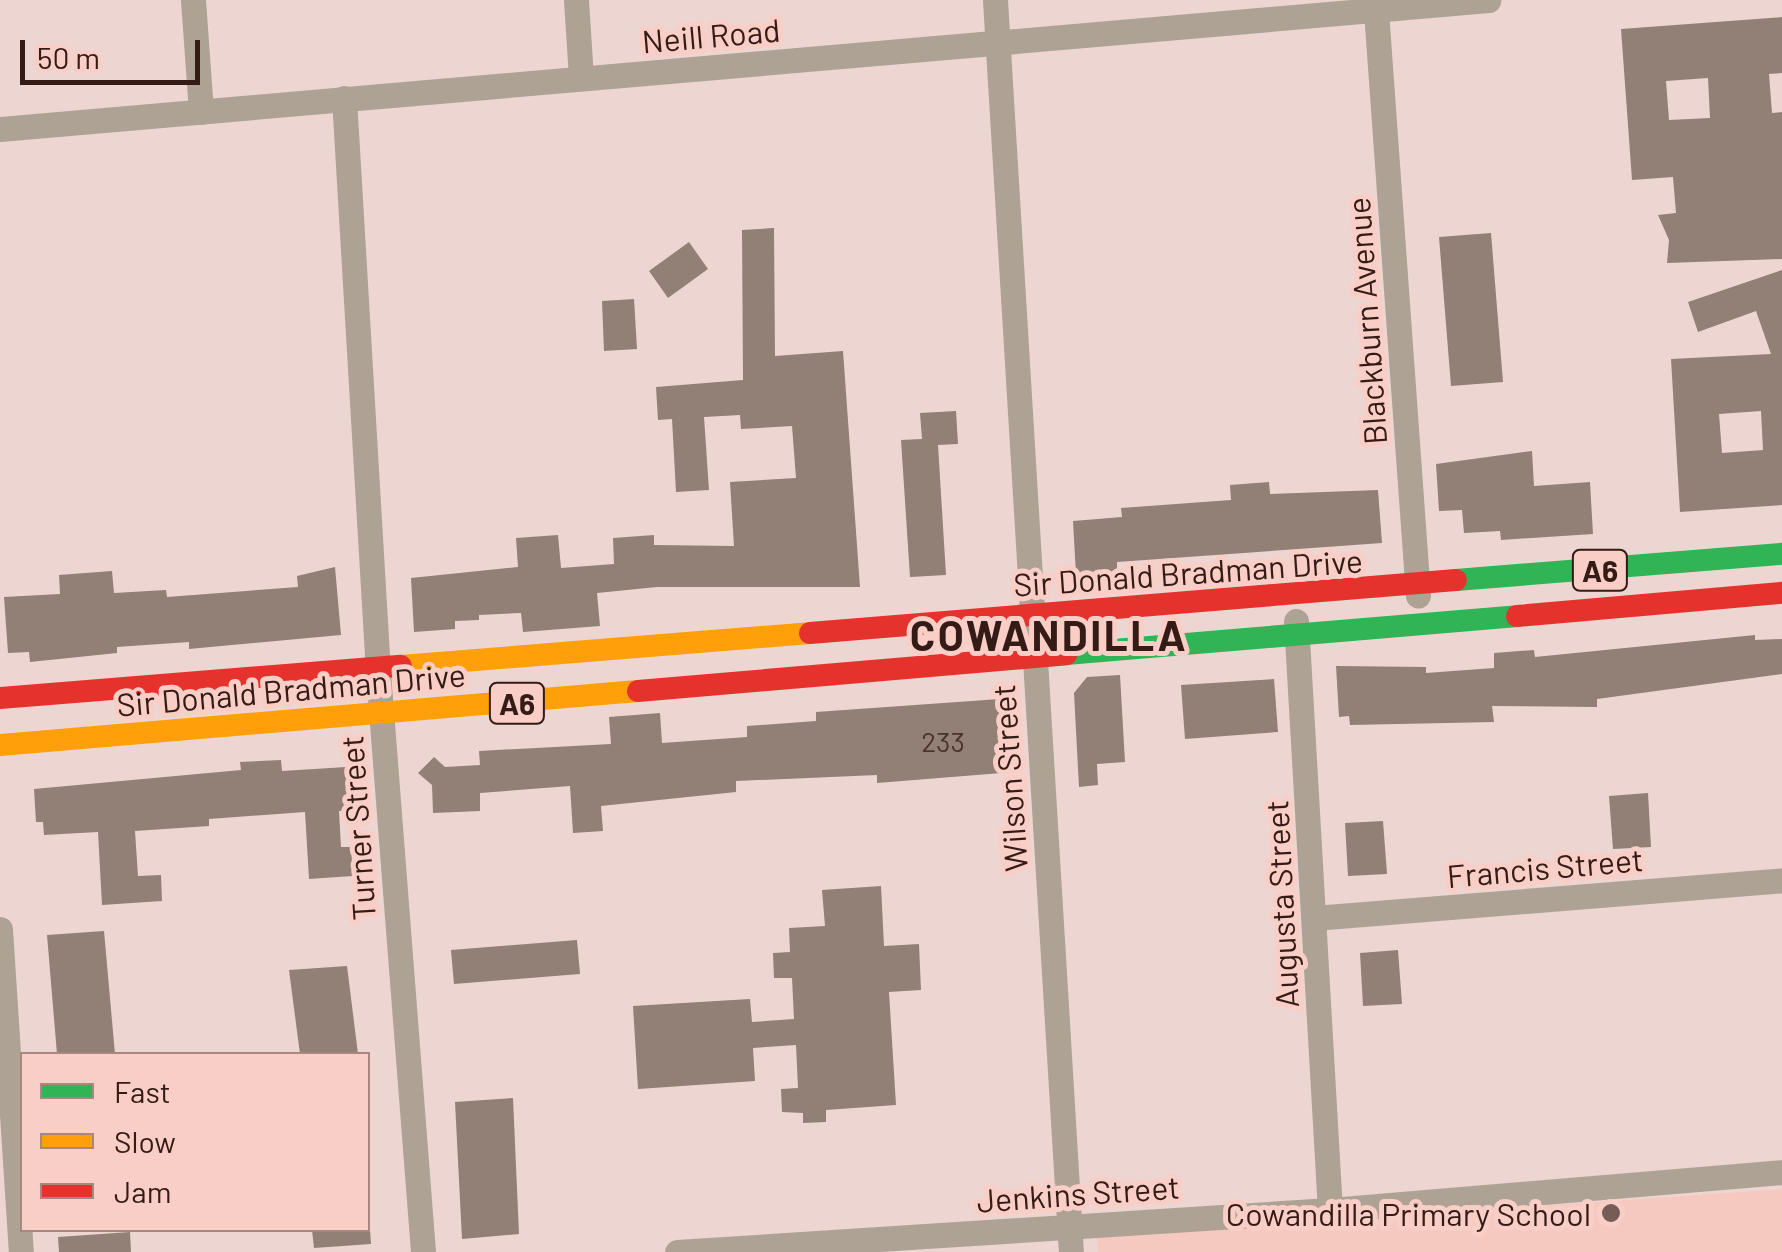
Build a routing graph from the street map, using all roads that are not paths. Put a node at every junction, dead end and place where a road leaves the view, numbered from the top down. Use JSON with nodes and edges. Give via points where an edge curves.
{"nodes":[{"id":1,"x":193,"y":0,"type":"edge"},
{"id":2,"x":576,"y":0,"type":"edge"},
{"id":3,"x":994,"y":0,"type":"edge"},
{"id":4,"x":1488,"y":0,"type":"edge"},
{"id":5,"x":1415,"y":4,"type":"edge"},
{"id":6,"x":1376,"y":11,"type":"junction"},
{"id":7,"x":997,"y":44,"type":"junction"},
{"id":8,"x":581,"y":78,"type":"junction"},
{"id":9,"x":344,"y":98,"type":"junction"},
{"id":10,"x":201,"y":112,"type":"junction"},
{"id":11,"x":0,"y":128,"type":"edge"},
{"id":12,"x":1782,"y":554,"type":"edge"},
{"id":13,"x":1417,"y":586,"type":"junction"},
{"id":14,"x":1782,"y":593,"type":"edge"},
{"id":15,"x":1294,"y":595,"type":"junction"},
{"id":16,"x":1032,"y":616,"type":"junction"},
{"id":17,"x":1420,"y":627,"type":"junction"},
{"id":18,"x":1298,"y":637,"type":"junction"},
{"id":19,"x":1034,"y":661,"type":"junction"},
{"id":20,"x":378,"y":672,"type":"junction"},
{"id":21,"x":0,"y":698,"type":"edge"},
{"id":22,"x":381,"y":714,"type":"junction"},
{"id":23,"x":0,"y":745,"type":"edge"},
{"id":24,"x":1782,"y":880,"type":"edge"},
{"id":25,"x":1314,"y":918,"type":"junction"},
{"id":26,"x":0,"y":928,"type":"edge"},
{"id":27,"x":1782,"y":1172,"type":"edge"},
{"id":28,"x":1330,"y":1210,"type":"junction"},
{"id":29,"x":1070,"y":1239,"type":"edge"},
{"id":30,"x":21,"y":1252,"type":"edge"},
{"id":31,"x":423,"y":1252,"type":"edge"},
{"id":32,"x":677,"y":1252,"type":"edge"}],
"edges":[{"from":1,"to":10,"type":"street"},
{"from":2,"to":8,"type":"street"},
{"from":3,"to":7,"type":"street","name":"Wilson Street"},
{"from":4,"to":5,"type":"street","name":"Neill Road"},
{"from":5,"to":6,"type":"street","name":"Neill Road"},
{"from":6,"to":7,"type":"street","name":"Neill Road"},
{"from":6,"to":13,"type":"street","name":"Blackburn Avenue"},
{"from":7,"to":8,"type":"street","name":"Neill Road"},
{"from":7,"to":16,"type":"street","name":"Wilson Street"},
{"from":8,"to":9,"type":"street","name":"Neill Road"},
{"from":9,"to":10,"type":"street","name":"Neill Road"},
{"from":9,"to":20,"type":"street","name":"Turner Street"},
{"from":10,"to":11,"type":"street","name":"Neill Road"},
{"from":12,"to":13,"type":"main road","name":"Sir Donald Bradman Drive","number":"A6"},
{"from":13,"to":15,"type":"main road","name":"Sir Donald Bradman Drive","number":"A6"},
{"from":13,"to":17,"type":"street","name":"Blackburn Avenue"},
{"from":14,"to":17,"type":"main road","name":"Sir Donald Bradman Drive","number":"A6"},
{"from":15,"to":16,"type":"main road","name":"Sir Donald Bradman Drive","number":"A6"},
{"from":15,"to":18,"type":"street","name":"Augusta Street"},
{"from":16,"to":19,"type":"street","name":"Wilson Street"},
{"from":16,"to":20,"type":"main road","name":"Sir Donald Bradman Drive","number":"A6"},
{"from":17,"to":18,"type":"main road","name":"Sir Donald Bradman Drive","number":"A6"},
{"from":18,"to":19,"type":"main road","name":"Sir Donald Bradman Drive","number":"A6"},
{"from":18,"to":25,"type":"street","name":"Augusta Street"},
{"from":19,"to":22,"type":"main road","name":"Sir Donald Bradman Drive","number":"A6"},
{"from":19,"to":29,"type":"street","name":"Wilson Street"},
{"from":20,"to":21,"type":"main road","name":"Sir Donald Bradman Drive","number":"A6"},
{"from":20,"to":22,"type":"street","name":"Turner Street"},
{"from":22,"to":23,"type":"main road","name":"Sir Donald Bradman Drive","number":"A6"},
{"from":22,"to":31,"type":"street","name":"Turner Street"},
{"from":24,"to":25,"type":"street","name":"Francis Street"},
{"from":25,"to":28,"type":"street","name":"Augusta Street"},
{"from":26,"to":30,"type":"street"},
{"from":27,"to":28,"type":"street","name":"Jenkins Street"},
{"from":28,"to":29,"type":"street","name":"Jenkins Street"},
{"from":29,"to":32,"type":"street","name":"Jenkins Street"}]}
